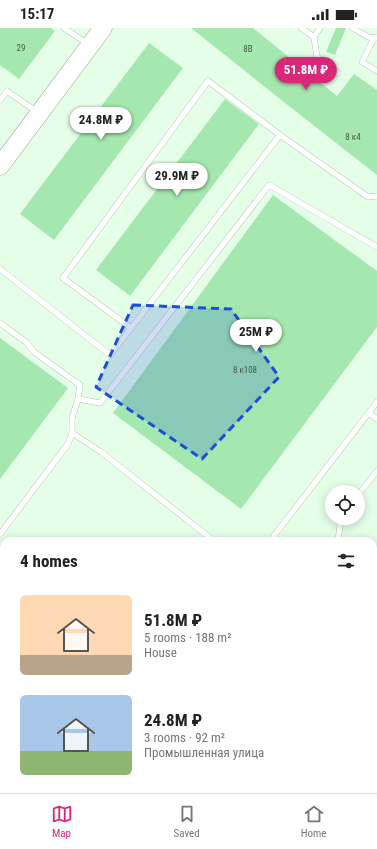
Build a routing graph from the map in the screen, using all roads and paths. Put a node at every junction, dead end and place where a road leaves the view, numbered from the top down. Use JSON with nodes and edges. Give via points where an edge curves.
{"nodes":[{"id":1,"x":64,"y":28,"type":"edge"},
{"id":2,"x":103,"y":28,"type":"edge"},
{"id":3,"x":301,"y":28,"type":"edge"},
{"id":4,"x":320,"y":28,"type":"edge"},
{"id":5,"x":353,"y":28,"type":"edge"},
{"id":6,"x":314,"y":37,"type":"junction"},
{"id":7,"x":375,"y":38,"type":"edge"},
{"id":8,"x":89,"y":46,"type":"junction"},
{"id":9,"x":377,"y":71,"type":"edge"},
{"id":10,"x":338,"y":72,"type":"dead end"},
{"id":11,"x":0,"y":100,"type":"edge"},
{"id":12,"x":39,"y":113,"type":"junction"},
{"id":13,"x":280,"y":135,"type":"junction"},
{"id":14,"x":0,"y":166,"type":"edge"},
{"id":15,"x":377,"y":196,"type":"edge"},
{"id":16,"x":377,"y":247,"type":"edge"},
{"id":17,"x":0,"y":269,"type":"edge"},
{"id":18,"x":0,"y":323,"type":"edge"},
{"id":19,"x":131,"y":328,"type":"junction"},
{"id":20,"x":78,"y":399,"type":"junction"},
{"id":21,"x":377,"y":402,"type":"edge"},
{"id":22,"x":369,"y":413,"type":"junction"},
{"id":23,"x":377,"y":420,"type":"edge"},
{"id":24,"x":72,"y":433,"type":"junction"},
{"id":25,"x":377,"y":471,"type":"edge"},
{"id":26,"x":365,"y":486,"type":"edge"},
{"id":27,"x":340,"y":525,"type":"edge"},
{"id":28,"x":0,"y":534,"type":"edge"},
{"id":29,"x":209,"y":537,"type":"edge"},
{"id":30,"x":273,"y":537,"type":"edge"},
{"id":31,"x":339,"y":537,"type":"edge"}],
"edges":[{"from":1,"to":8,"type":"lane"},
{"from":2,"to":8,"type":"main road"},
{"from":3,"to":6,"type":"lane"},
{"from":4,"to":6,"type":"lane"},
{"from":5,"to":7,"type":"lane"},
{"from":6,"to":10,"type":"lane","via":[[317,57]]},
{"from":7,"to":9,"type":"lane","via":[[362,62]]},
{"from":8,"to":12,"type":"main road"},
{"from":11,"to":12,"type":"lane","via":[[7,91]]},
{"from":12,"to":14,"type":"main road"},
{"from":13,"to":15,"type":"lane","via":[[368,197]]},
{"from":13,"to":19,"type":"lane"},
{"from":13,"to":19,"type":"lane","via":[[208,81],[63,278]]},
{"from":16,"to":20,"type":"lane","via":[[269,185],[100,402]]},
{"from":17,"to":19,"type":"lane","via":[[110,355]]},
{"from":18,"to":20,"type":"lane","via":[[26,342],[34,352],[80,385]]},
{"from":20,"to":24,"type":"lane","via":[[72,418]]},
{"from":21,"to":22,"type":"lane"},
{"from":22,"to":23,"type":"lane"},
{"from":22,"to":30,"type":"lane"},
{"from":24,"to":28,"type":"lane","via":[[68,444]]},
{"from":24,"to":29,"type":"lane","via":[[101,452]]},
{"from":25,"to":26,"type":"lane"},
{"from":27,"to":31,"type":"lane"}]}
